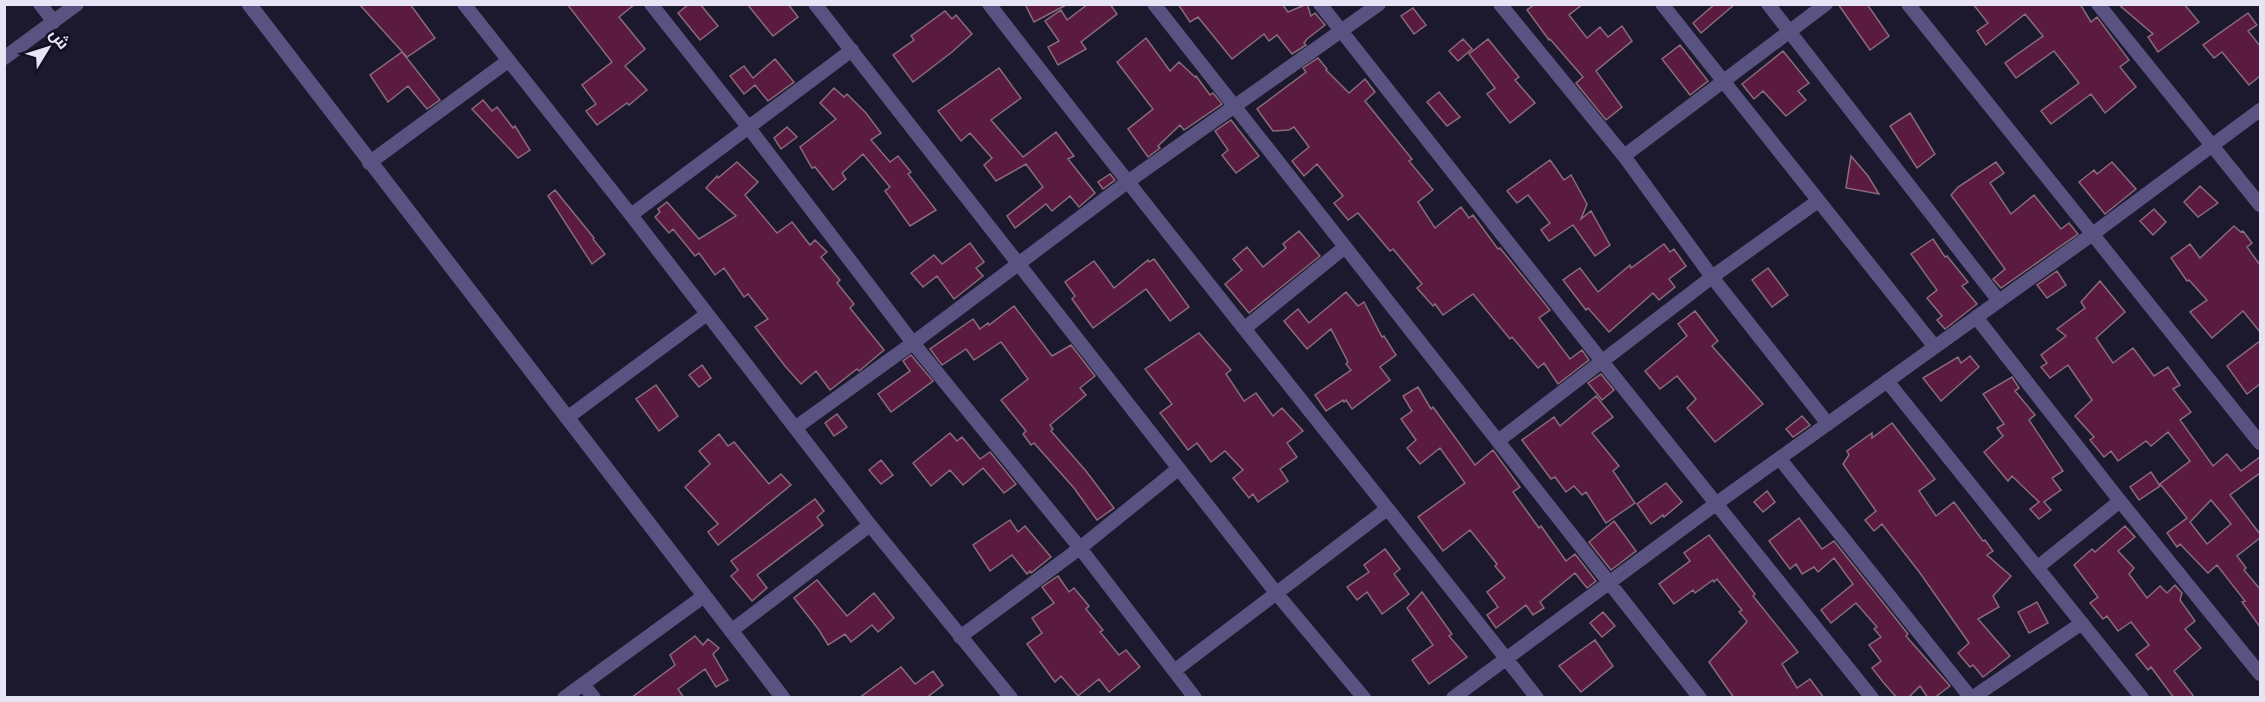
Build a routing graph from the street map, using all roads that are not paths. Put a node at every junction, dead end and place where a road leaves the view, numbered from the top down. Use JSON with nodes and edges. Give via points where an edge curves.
{"nodes":[{"id":1,"x":40,"y":4,"type":"edge"},
{"id":2,"x":77,"y":4,"type":"edge"},
{"id":3,"x":249,"y":4,"type":"edge"},
{"id":4,"x":464,"y":4,"type":"edge"},
{"id":5,"x":815,"y":4,"type":"edge"},
{"id":6,"x":989,"y":4,"type":"edge"},
{"id":7,"x":1154,"y":4,"type":"edge"},
{"id":8,"x":1320,"y":4,"type":"edge"},
{"id":9,"x":1379,"y":4,"type":"edge"},
{"id":10,"x":1500,"y":4,"type":"edge"},
{"id":11,"x":1662,"y":4,"type":"edge"},
{"id":12,"x":1768,"y":4,"type":"edge"},
{"id":13,"x":1826,"y":4,"type":"edge"},
{"id":14,"x":1908,"y":4,"type":"edge"},
{"id":15,"x":2098,"y":4,"type":"edge"},
{"id":16,"x":655,"y":6,"type":"edge"},
{"id":17,"x":54,"y":22,"type":"junction"},
{"id":18,"x":1342,"y":32,"type":"junction"},
{"id":19,"x":1790,"y":32,"type":"junction"},
{"id":20,"x":852,"y":50,"type":"junction"},
{"id":21,"x":4,"y":58,"type":"edge"},
{"id":22,"x":508,"y":61,"type":"junction"},
{"id":23,"x":1723,"y":82,"type":"junction"},
{"id":24,"x":1234,"y":107,"type":"junction"},
{"id":25,"x":2260,"y":110,"type":"edge"},
{"id":26,"x":749,"y":128,"type":"junction"},
{"id":27,"x":2213,"y":144,"type":"junction"},
{"id":28,"x":1624,"y":156,"type":"junction"},
{"id":29,"x":369,"y":163,"type":"junction"},
{"id":30,"x":1126,"y":183,"type":"junction"},
{"id":31,"x":1818,"y":201,"type":"junction"},
{"id":32,"x":2260,"y":205,"type":"edge"},
{"id":33,"x":631,"y":215,"type":"junction"},
{"id":34,"x":2094,"y":233,"type":"junction"},
{"id":35,"x":1345,"y":247,"type":"junction"},
{"id":36,"x":1018,"y":264,"type":"junction"},
{"id":37,"x":1712,"y":277,"type":"junction"},
{"id":38,"x":1999,"y":301,"type":"junction"},
{"id":39,"x":706,"y":314,"type":"junction"},
{"id":40,"x":1976,"y":317,"type":"junction"},
{"id":41,"x":1245,"y":328,"type":"junction"},
{"id":42,"x":913,"y":344,"type":"junction"},
{"id":43,"x":1935,"y":347,"type":"junction"},
{"id":44,"x":1601,"y":360,"type":"junction"},
{"id":45,"x":1887,"y":381,"type":"junction"},
{"id":46,"x":567,"y":418,"type":"junction"},
{"id":47,"x":1828,"y":424,"type":"junction"},
{"id":48,"x":795,"y":428,"type":"junction"},
{"id":49,"x":1498,"y":441,"type":"junction"},
{"id":50,"x":2260,"y":443,"type":"edge"},
{"id":51,"x":1780,"y":459,"type":"junction"},
{"id":52,"x":1178,"y":469,"type":"junction"},
{"id":53,"x":2120,"y":501,"type":"junction"},
{"id":54,"x":1717,"y":502,"type":"junction"},
{"id":55,"x":1387,"y":509,"type":"junction"},
{"id":56,"x":870,"y":525,"type":"junction"},
{"id":57,"x":1080,"y":548,"type":"junction"},
{"id":58,"x":2038,"y":567,"type":"junction"},
{"id":59,"x":1610,"y":584,"type":"junction"},
{"id":60,"x":1277,"y":594,"type":"junction"},
{"id":61,"x":704,"y":596,"type":"junction"},
{"id":62,"x":2082,"y":623,"type":"junction"},
{"id":63,"x":731,"y":631,"type":"junction"},
{"id":64,"x":960,"y":637,"type":"junction"},
{"id":65,"x":1505,"y":658,"type":"junction"},
{"id":66,"x":1174,"y":671,"type":"junction"},
{"id":67,"x":2260,"y":674,"type":"edge"},
{"id":68,"x":583,"y":684,"type":"junction"},
{"id":69,"x":564,"y":698,"type":"edge"},
{"id":70,"x":594,"y":698,"type":"edge"},
{"id":71,"x":783,"y":698,"type":"edge"},
{"id":72,"x":1011,"y":698,"type":"edge"},
{"id":73,"x":1195,"y":698,"type":"edge"},
{"id":74,"x":1364,"y":698,"type":"edge"},
{"id":75,"x":1453,"y":698,"type":"edge"},
{"id":76,"x":1536,"y":698,"type":"edge"},
{"id":77,"x":1700,"y":698,"type":"edge"},
{"id":78,"x":1872,"y":698,"type":"edge"},
{"id":79,"x":1972,"y":698,"type":"edge"},
{"id":80,"x":2142,"y":698,"type":"edge"}],
"edges":[{"from":1,"to":17,"type":"street"},
{"from":2,"to":17,"type":"street"},
{"from":3,"to":29,"type":"street"},
{"from":4,"to":22,"type":"street"},
{"from":5,"to":20,"type":"street"},
{"from":6,"to":30,"type":"street"},
{"from":7,"to":24,"type":"street"},
{"from":8,"to":18,"type":"street"},
{"from":9,"to":18,"type":"street"},
{"from":10,"to":28,"type":"street"},
{"from":11,"to":23,"type":"street"},
{"from":12,"to":19,"type":"street"},
{"from":13,"to":19,"type":"street"},
{"from":14,"to":34,"type":"street"},
{"from":15,"to":27,"type":"street"},
{"from":16,"to":26,"type":"street"},
{"from":17,"to":21,"type":"street"},
{"from":18,"to":24,"type":"street"},
{"from":18,"to":44,"type":"street"},
{"from":19,"to":23,"type":"street"},
{"from":19,"to":38,"type":"street"},
{"from":20,"to":26,"type":"street"},
{"from":20,"to":36,"type":"street"},
{"from":22,"to":29,"type":"street"},
{"from":22,"to":33,"type":"street"},
{"from":23,"to":28,"type":"street"},
{"from":23,"to":31,"type":"street"},
{"from":24,"to":30,"type":"street"},
{"from":24,"to":35,"type":"street"},
{"from":25,"to":27,"type":"street"},
{"from":26,"to":33,"type":"street"},
{"from":26,"to":42,"type":"street"},
{"from":27,"to":32,"type":"street"},
{"from":27,"to":34,"type":"street"},
{"from":28,"to":37,"type":"street"},
{"from":29,"to":46,"type":"street"},
{"from":30,"to":36,"type":"street"},
{"from":30,"to":41,"type":"street"},
{"from":31,"to":37,"type":"street"},
{"from":31,"to":43,"type":"street"},
{"from":33,"to":39,"type":"street"},
{"from":34,"to":38,"type":"street"},
{"from":34,"to":50,"type":"street"},
{"from":35,"to":41,"type":"street"},
{"from":35,"to":49,"type":"street"},
{"from":36,"to":42,"type":"street"},
{"from":36,"to":52,"type":"street"},
{"from":37,"to":44,"type":"street"},
{"from":37,"to":47,"type":"street"},
{"from":38,"to":40,"type":"street"},
{"from":39,"to":46,"type":"street"},
{"from":39,"to":48,"type":"street"},
{"from":40,"to":43,"type":"street"},
{"from":40,"to":53,"type":"street"},
{"from":41,"to":55,"type":"street"},
{"from":42,"to":48,"type":"street"},
{"from":42,"to":57,"type":"street"},
{"from":43,"to":45,"type":"street"},
{"from":44,"to":49,"type":"street"},
{"from":44,"to":54,"type":"street"},
{"from":45,"to":47,"type":"street"},
{"from":45,"to":58,"type":"street"},
{"from":46,"to":61,"type":"street"},
{"from":47,"to":51,"type":"street"},
{"from":48,"to":56,"type":"street"},
{"from":49,"to":59,"type":"street"},
{"from":51,"to":54,"type":"street"},
{"from":51,"to":79,"type":"street"},
{"from":52,"to":57,"type":"street"},
{"from":52,"to":60,"type":"street"},
{"from":53,"to":58,"type":"street"},
{"from":53,"to":67,"type":"street"},
{"from":54,"to":59,"type":"street"},
{"from":54,"to":78,"type":"street"},
{"from":55,"to":60,"type":"street"},
{"from":55,"to":65,"type":"street"},
{"from":56,"to":63,"type":"street"},
{"from":56,"to":64,"type":"street"},
{"from":57,"to":64,"type":"street"},
{"from":57,"to":66,"type":"street"},
{"from":58,"to":62,"type":"street"},
{"from":59,"to":65,"type":"street"},
{"from":59,"to":77,"type":"street"},
{"from":60,"to":66,"type":"street"},
{"from":60,"to":74,"type":"street"},
{"from":61,"to":63,"type":"street"},
{"from":61,"to":68,"type":"street"},
{"from":62,"to":79,"type":"street"},
{"from":62,"to":80,"type":"street"},
{"from":63,"to":71,"type":"street"},
{"from":64,"to":72,"type":"street"},
{"from":65,"to":75,"type":"street"},
{"from":65,"to":76,"type":"street"},
{"from":66,"to":73,"type":"street"},
{"from":68,"to":69,"type":"street"},
{"from":68,"to":70,"type":"street"}]}
